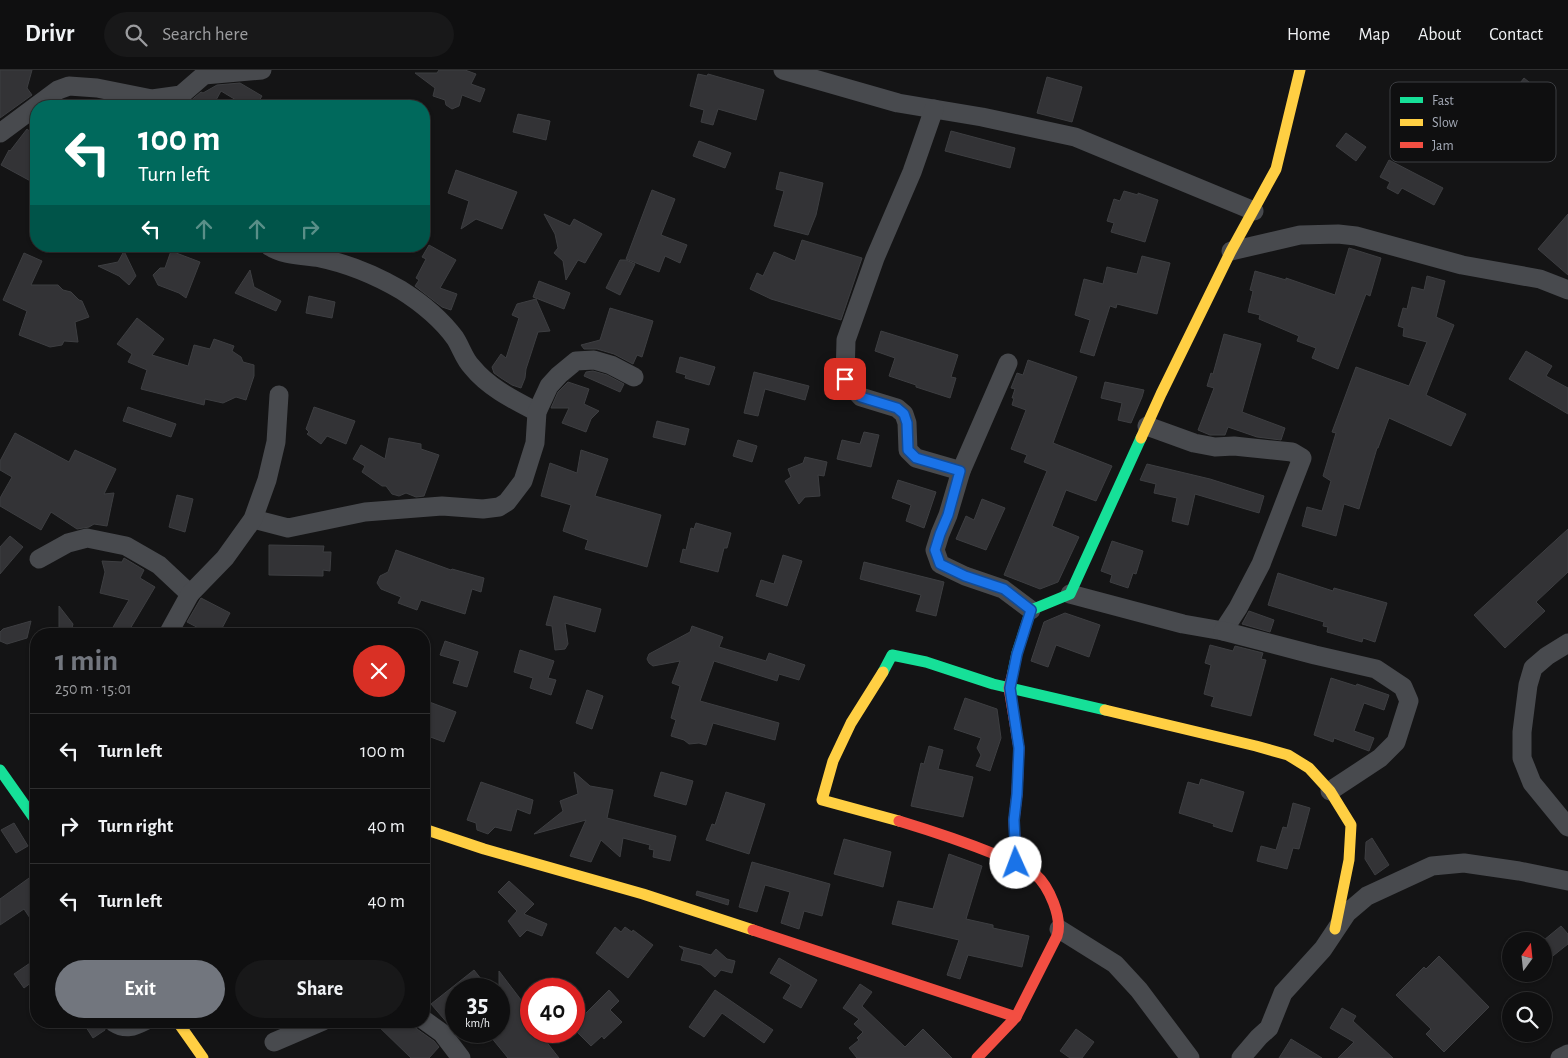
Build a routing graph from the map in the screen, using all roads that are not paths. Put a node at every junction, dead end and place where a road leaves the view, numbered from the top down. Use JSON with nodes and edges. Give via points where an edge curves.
{"nodes":[{"id":1,"x":262,"y":70,"type":"edge"},
{"id":2,"x":783,"y":70,"type":"edge"},
{"id":3,"x":1300,"y":70,"type":"edge"},
{"id":4,"x":69,"y":78,"type":"edge"},
{"id":5,"x":45,"y":100,"type":"edge"},
{"id":6,"x":178,"y":100,"type":"edge"},
{"id":7,"x":934,"y":109,"type":"junction"},
{"id":8,"x":30,"y":111,"type":"edge"},
{"id":9,"x":0,"y":133,"type":"edge"},
{"id":10,"x":1254,"y":211,"type":"junction"},
{"id":11,"x":1231,"y":251,"type":"junction"},
{"id":12,"x":283,"y":252,"type":"edge"},
{"id":13,"x":1568,"y":290,"type":"edge"},
{"id":14,"x":1008,"y":363,"type":"dead end"},
{"id":15,"x":634,"y":377,"type":"dead end"},
{"id":16,"x":279,"y":395,"type":"dead end"},
{"id":17,"x":537,"y":412,"type":"junction"},
{"id":18,"x":1147,"y":426,"type":"junction"},
{"id":19,"x":960,"y":471,"type":"junction"},
{"id":20,"x":253,"y":519,"type":"junction"},
{"id":21,"x":39,"y":558,"type":"dead end"},
{"id":22,"x":190,"y":594,"type":"junction"},
{"id":23,"x":1070,"y":594,"type":"junction"},
{"id":24,"x":1031,"y":610,"type":"junction"},
{"id":25,"x":171,"y":628,"type":"edge"},
{"id":26,"x":1223,"y":631,"type":"junction"},
{"id":27,"x":1568,"y":643,"type":"edge"},
{"id":28,"x":1010,"y":688,"type":"junction"},
{"id":29,"x":0,"y":770,"type":"edge"},
{"id":30,"x":1330,"y":791,"type":"junction"},
{"id":31,"x":30,"y":812,"type":"edge"},
{"id":32,"x":1568,"y":827,"type":"edge"},
{"id":33,"x":430,"y":831,"type":"edge"},
{"id":34,"x":1016,"y":863,"type":"junction"},
{"id":35,"x":1568,"y":881,"type":"edge"},
{"id":36,"x":1059,"y":929,"type":"junction"},
{"id":37,"x":1336,"y":929,"type":"junction"},
{"id":38,"x":1016,"y":1017,"type":"junction"},
{"id":39,"x":430,"y":1024,"type":"edge"},
{"id":40,"x":114,"y":1028,"type":"edge"},
{"id":41,"x":142,"y":1028,"type":"edge"},
{"id":42,"x":182,"y":1028,"type":"edge"},
{"id":43,"x":306,"y":1028,"type":"edge"},
{"id":44,"x":274,"y":1042,"type":"dead end"},
{"id":45,"x":1568,"y":1054,"type":"edge"},
{"id":46,"x":203,"y":1058,"type":"edge"},
{"id":47,"x":461,"y":1058,"type":"edge"},
{"id":48,"x":977,"y":1058,"type":"edge"},
{"id":49,"x":1190,"y":1058,"type":"edge"},
{"id":50,"x":1241,"y":1058,"type":"edge"},
{"id":51,"x":1560,"y":1058,"type":"edge"}],
"edges":[{"from":1,"to":6,"type":"street","via":[[204,75]]},
{"from":2,"to":7,"type":"street","via":[[898,103]]},
{"from":3,"to":10,"type":"street","via":[[1276,169]]},
{"from":4,"to":5,"type":"street"},
{"from":4,"to":6,"type":"street","via":[[152,100]]},
{"from":7,"to":10,"type":"street","via":[[1075,137]]},
{"from":7,"to":19,"type":"street","via":[[846,340],[845,379],[861,397],[897,408],[904,414],[908,450],[916,458]]},
{"from":8,"to":9,"type":"street"},
{"from":10,"to":11,"type":"street"},
{"from":11,"to":13,"type":"street","via":[[1300,235],[1356,236],[1462,265],[1540,279]]},
{"from":11,"to":18,"type":"street"},
{"from":12,"to":17,"type":"street","via":[[320,258],[367,272],[402,291],[422,305],[455,338],[471,367],[499,392]]},
{"from":14,"to":19,"type":"street"},
{"from":15,"to":17,"type":"street","via":[[594,360],[576,361],[549,386]]},
{"from":16,"to":20,"type":"street","via":[[276,442]]},
{"from":17,"to":20,"type":"street","via":[[535,443],[523,481],[499,507],[442,506],[365,512],[288,528]]},
{"from":18,"to":23,"type":"street"},
{"from":18,"to":26,"type":"street","via":[[1194,443],[1292,452],[1302,458],[1261,564]]},
{"from":19,"to":24,"type":"street","via":[[935,550],[940,564],[1004,589]]},
{"from":20,"to":22,"type":"street","via":[[225,558]]},
{"from":21,"to":22,"type":"street","via":[[68,543],[87,538],[126,546],[159,565]]},
{"from":22,"to":25,"type":"street"},
{"from":23,"to":24,"type":"street"},
{"from":23,"to":26,"type":"street","via":[[1183,624]]},
{"from":24,"to":28,"type":"street"},
{"from":26,"to":30,"type":"street","via":[[1376,669],[1403,687],[1409,701],[1396,742],[1380,758]]},
{"from":27,"to":32,"type":"street","via":[[1533,668],[1522,732],[1522,758],[1532,783]]},
{"from":28,"to":30,"type":"street","via":[[1288,755],[1309,768]]},
{"from":28,"to":34,"type":"street","via":[[1019,748],[1014,820]]},
{"from":28,"to":34,"type":"street","via":[[892,655],[833,762],[822,800],[934,832]]},
{"from":29,"to":31,"type":"street"},
{"from":30,"to":37,"type":"street","via":[[1351,825],[1349,860]]},
{"from":33,"to":38,"type":"street","via":[[643,894]]},
{"from":34,"to":36,"type":"street","via":[[1037,876],[1043,884],[1056,910]]},
{"from":35,"to":37,"type":"street","via":[[1464,863],[1432,866],[1367,896],[1347,913]]},
{"from":36,"to":38,"type":"street"},
{"from":36,"to":49,"type":"street","via":[[1116,964]]},
{"from":37,"to":50,"type":"street","via":[[1323,949],[1283,993],[1268,1028]]},
{"from":38,"to":48,"type":"street"},
{"from":39,"to":47,"type":"street","via":[[442,1033]]},
{"from":40,"to":41,"type":"lane","via":[[120,1032],[134,1032]]},
{"from":42,"to":46,"type":"street"},
{"from":43,"to":44,"type":"street"},
{"from":45,"to":51,"type":"street"}]}
